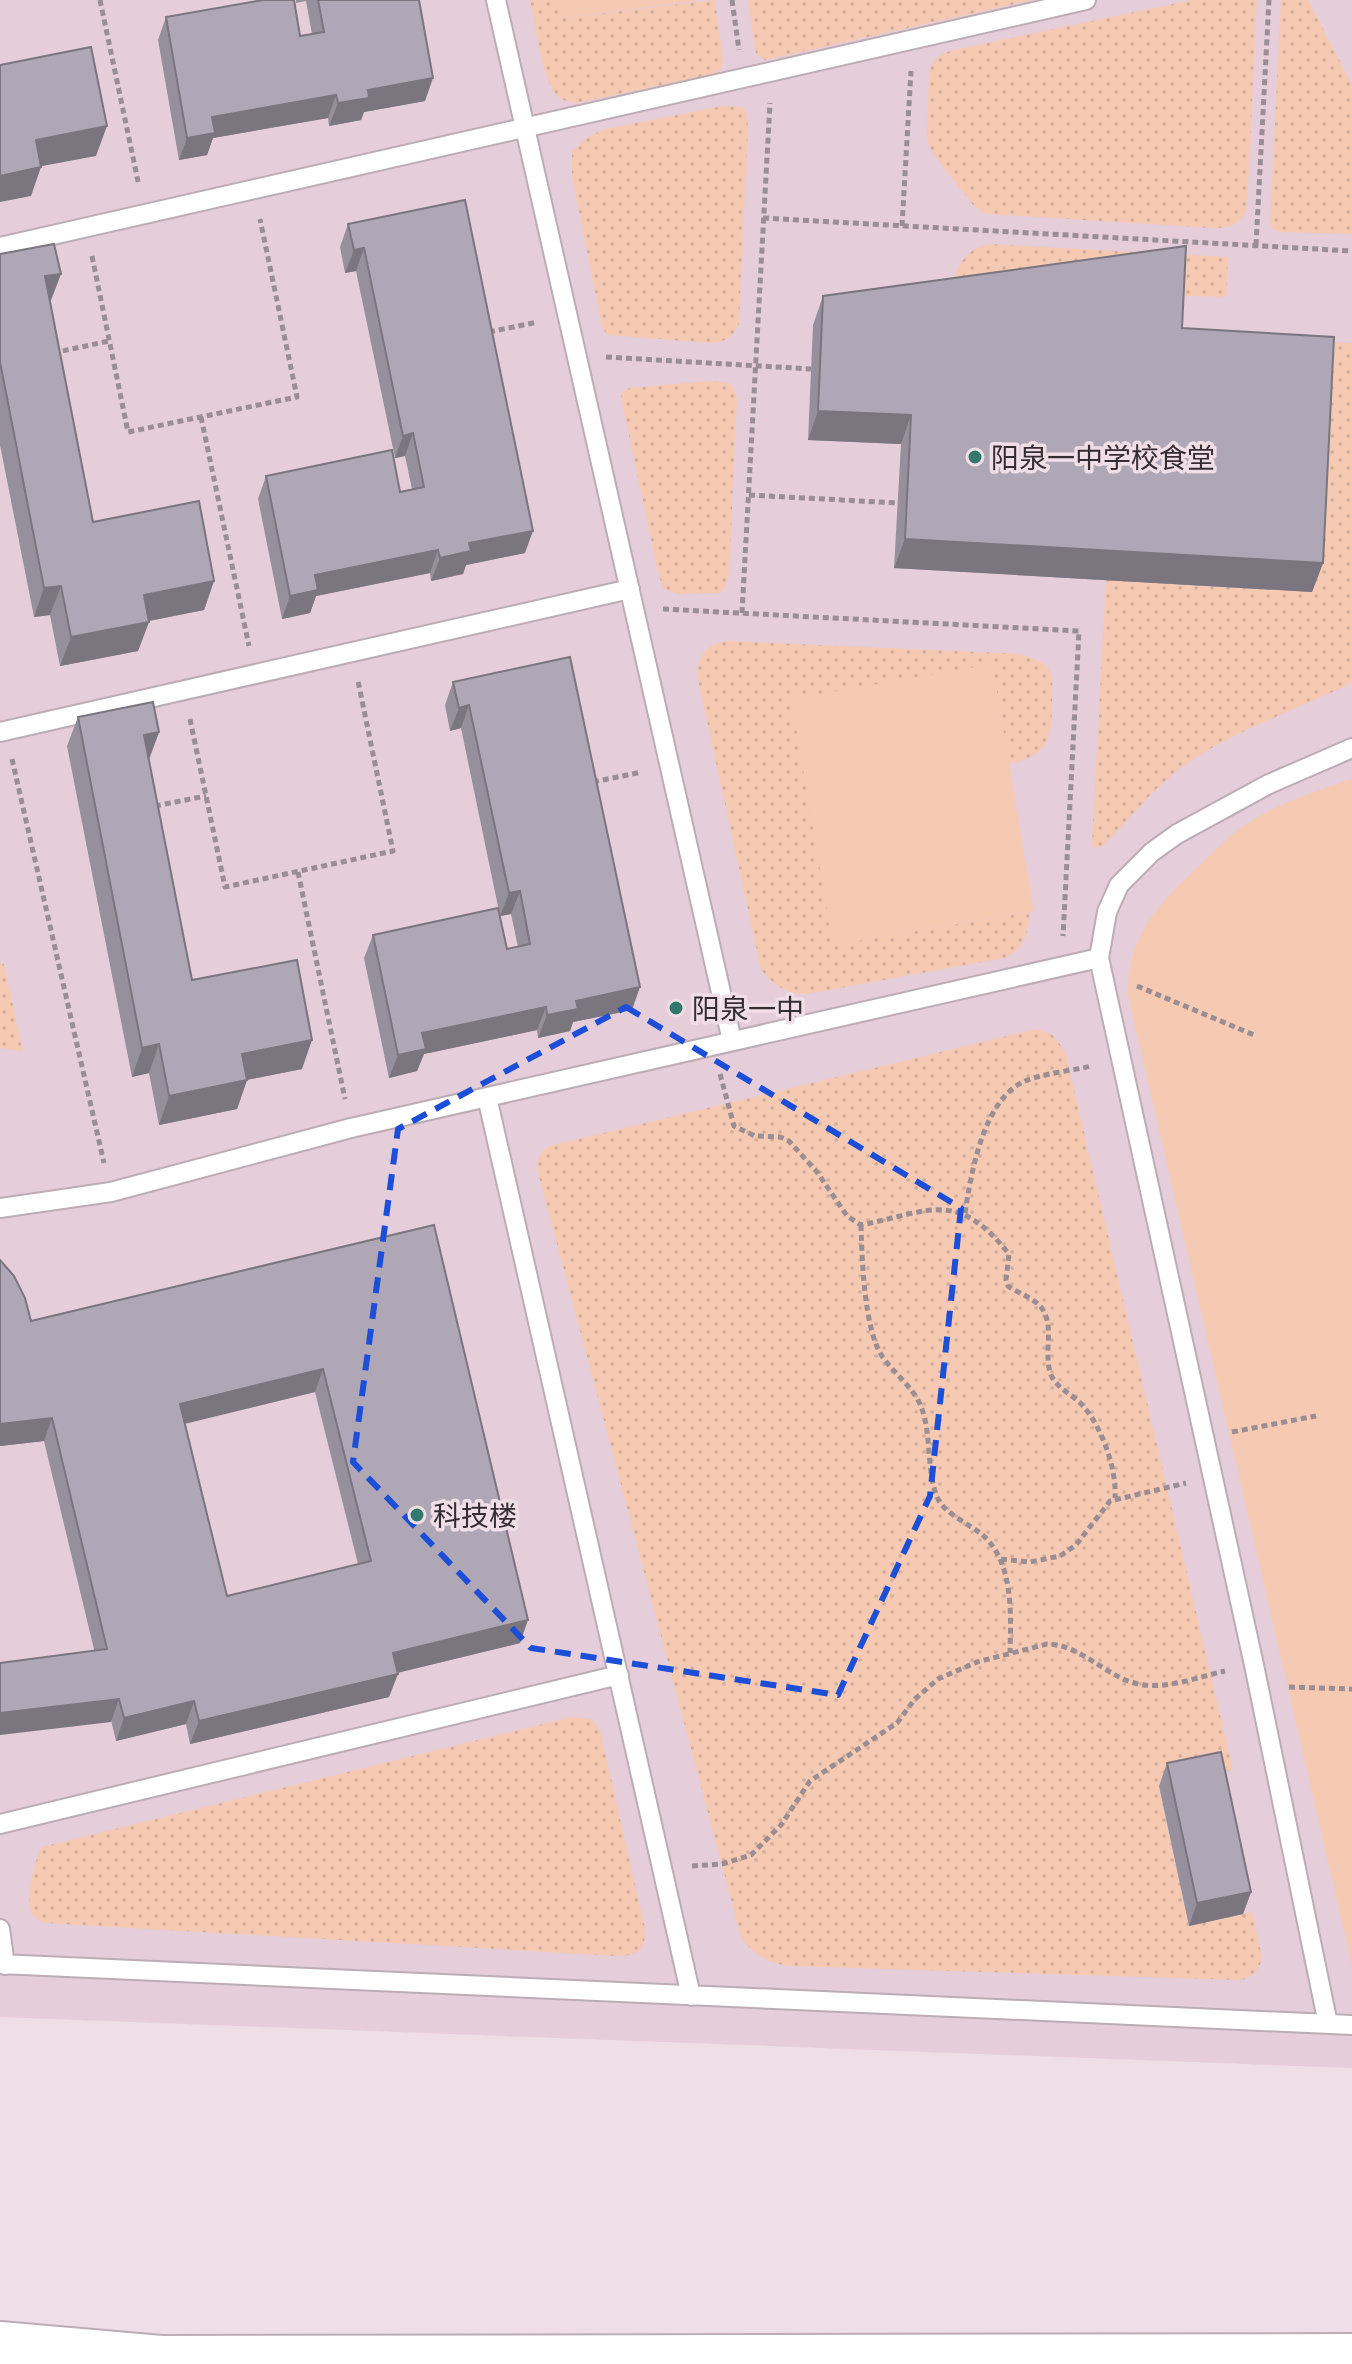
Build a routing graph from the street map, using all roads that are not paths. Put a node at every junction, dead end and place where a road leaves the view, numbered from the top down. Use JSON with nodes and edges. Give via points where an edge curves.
{"nodes":[{"id":1,"x":496,"y":0,"type":"edge"},
{"id":2,"x":1086,"y":0,"type":"edge"},
{"id":3,"x":525,"y":128,"type":"junction"},
{"id":4,"x":0,"y":247,"type":"edge"},
{"id":5,"x":632,"y":598,"type":"junction"},
{"id":6,"x":3,"y":731,"type":"edge"},
{"id":7,"x":1352,"y":748,"type":"edge"},
{"id":8,"x":1100,"y":965,"type":"junction"},
{"id":9,"x":723,"y":1044,"type":"junction"},
{"id":10,"x":487,"y":1097,"type":"junction"},
{"id":11,"x":0,"y":1208,"type":"edge"},
{"id":12,"x":619,"y":1675,"type":"junction"},
{"id":13,"x":0,"y":1824,"type":"edge"},
{"id":14,"x":0,"y":1929,"type":"edge"},
{"id":15,"x":2,"y":1964,"type":"edge"},
{"id":16,"x":691,"y":1996,"type":"junction"},
{"id":17,"x":1328,"y":2024,"type":"junction"},
{"id":18,"x":1352,"y":2025,"type":"edge"},
{"id":19,"x":0,"y":2344,"type":"edge"},
{"id":20,"x":1352,"y":2356,"type":"edge"}],
"edges":[{"from":1,"to":3,"type":"lane"},
{"from":2,"to":3,"type":"lane"},
{"from":3,"to":4,"type":"lane"},
{"from":3,"to":5,"type":"lane"},
{"from":5,"to":6,"type":"lane","via":[[352,652]]},
{"from":5,"to":9,"type":"lane"},
{"from":7,"to":8,"type":"lane","via":[[1269,784],[1152,852],[1119,885],[1107,912]]},
{"from":8,"to":9,"type":"lane","via":[[1061,966]]},
{"from":8,"to":17,"type":"lane"},
{"from":9,"to":10,"type":"lane"},
{"from":10,"to":11,"type":"lane","via":[[111,1192]]},
{"from":10,"to":12,"type":"lane"},
{"from":12,"to":13,"type":"lane"},
{"from":12,"to":16,"type":"lane"},
{"from":14,"to":15,"type":"lane"},
{"from":15,"to":16,"type":"lane"},
{"from":16,"to":17,"type":"lane"},
{"from":17,"to":18,"type":"lane"},
{"from":19,"to":20,"type":"main road","via":[[161,2358]]}]}
